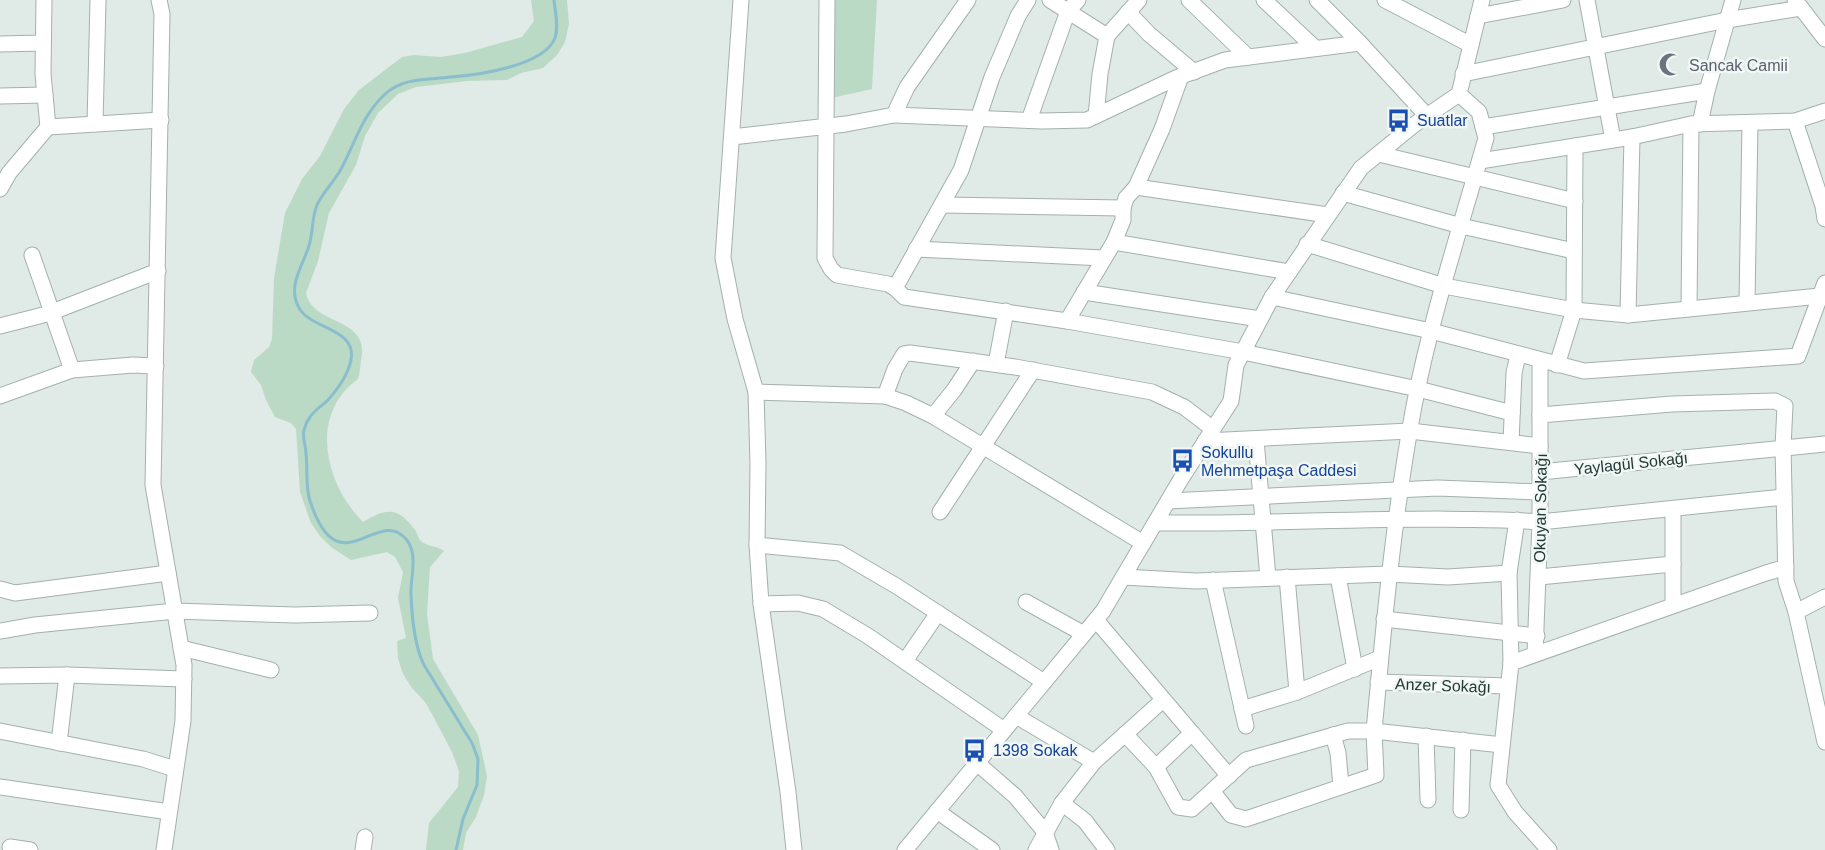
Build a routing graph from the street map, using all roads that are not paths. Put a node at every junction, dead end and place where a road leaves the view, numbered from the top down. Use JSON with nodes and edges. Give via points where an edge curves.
{"nodes":[{"id":1,"x":44,"y":0,"type":"edge"},
{"id":2,"x":98,"y":0,"type":"edge"},
{"id":3,"x":159,"y":0,"type":"edge"},
{"id":4,"x":741,"y":0,"type":"edge"},
{"id":5,"x":827,"y":0,"type":"edge"},
{"id":6,"x":968,"y":0,"type":"edge"},
{"id":7,"x":1028,"y":0,"type":"edge"},
{"id":8,"x":1050,"y":0,"type":"edge"},
{"id":9,"x":1139,"y":0,"type":"edge"},
{"id":10,"x":1189,"y":0,"type":"edge"},
{"id":11,"x":1264,"y":0,"type":"edge"},
{"id":12,"x":1317,"y":0,"type":"edge"},
{"id":13,"x":1385,"y":0,"type":"edge"},
{"id":14,"x":1482,"y":0,"type":"edge"},
{"id":15,"x":1563,"y":0,"type":"edge"},
{"id":16,"x":1587,"y":0,"type":"edge"},
{"id":17,"x":1733,"y":0,"type":"edge"},
{"id":18,"x":1798,"y":4,"type":"edge"},
{"id":19,"x":1073,"y":6,"type":"edge"},
{"id":20,"x":1128,"y":12,"type":"junction"},
{"id":21,"x":1478,"y":16,"type":"junction"},
{"id":22,"x":1727,"y":20,"type":"junction"},
{"id":23,"x":1107,"y":36,"type":"junction"},
{"id":24,"x":1825,"y":39,"type":"edge"},
{"id":25,"x":43,"y":43,"type":"junction"},
{"id":26,"x":1360,"y":43,"type":"junction"},
{"id":27,"x":0,"y":44,"type":"edge"},
{"id":28,"x":1471,"y":45,"type":"junction"},
{"id":29,"x":1315,"y":48,"type":"junction"},
{"id":30,"x":1595,"y":48,"type":"junction"},
{"id":31,"x":1248,"y":57,"type":"junction"},
{"id":32,"x":1187,"y":74,"type":"junction"},
{"id":33,"x":1463,"y":74,"type":"junction"},
{"id":34,"x":1707,"y":91,"type":"junction"},
{"id":35,"x":1459,"y":94,"type":"junction"},
{"id":36,"x":45,"y":95,"type":"junction"},
{"id":37,"x":0,"y":96,"type":"edge"},
{"id":38,"x":1606,"y":107,"type":"junction"},
{"id":39,"x":1825,"y":111,"type":"edge"},
{"id":40,"x":894,"y":115,"type":"junction"},
{"id":41,"x":1096,"y":116,"type":"junction"},
{"id":42,"x":1427,"y":116,"type":"junction"},
{"id":43,"x":978,"y":119,"type":"junction"},
{"id":44,"x":161,"y":120,"type":"junction"},
{"id":45,"x":1029,"y":120,"type":"junction"},
{"id":46,"x":1795,"y":121,"type":"junction"},
{"id":47,"x":1750,"y":123,"type":"junction"},
{"id":48,"x":95,"y":124,"type":"junction"},
{"id":49,"x":1696,"y":124,"type":"junction"},
{"id":50,"x":48,"y":127,"type":"junction"},
{"id":51,"x":825,"y":127,"type":"junction"},
{"id":52,"x":1483,"y":127,"type":"junction"},
{"id":53,"x":732,"y":137,"type":"junction"},
{"id":54,"x":1632,"y":137,"type":"junction"},
{"id":55,"x":1613,"y":140,"type":"junction"},
{"id":56,"x":1575,"y":146,"type":"junction"},
{"id":57,"x":1379,"y":154,"type":"junction"},
{"id":58,"x":1480,"y":161,"type":"junction"},
{"id":59,"x":1475,"y":178,"type":"junction"},
{"id":60,"x":1136,"y":187,"type":"junction"},
{"id":61,"x":0,"y":189,"type":"edge"},
{"id":62,"x":1343,"y":193,"type":"junction"},
{"id":63,"x":1575,"y":201,"type":"junction"},
{"id":64,"x":942,"y":205,"type":"junction"},
{"id":65,"x":1123,"y":208,"type":"junction"},
{"id":66,"x":1328,"y":215,"type":"junction"},
{"id":67,"x":1825,"y":219,"type":"edge"},
{"id":68,"x":1461,"y":226,"type":"junction"},
{"id":69,"x":1114,"y":242,"type":"junction"},
{"id":70,"x":1307,"y":244,"type":"junction"},
{"id":71,"x":916,"y":249,"type":"junction"},
{"id":72,"x":1574,"y":251,"type":"junction"},
{"id":73,"x":32,"y":255,"type":"dead end"},
{"id":74,"x":1103,"y":258,"type":"junction"},
{"id":75,"x":158,"y":272,"type":"junction"},
{"id":76,"x":1289,"y":272,"type":"junction"},
{"id":77,"x":1444,"y":286,"type":"junction"},
{"id":78,"x":895,"y":288,"type":"junction"},
{"id":79,"x":1822,"y":289,"type":"edge"},
{"id":80,"x":1084,"y":292,"type":"junction"},
{"id":81,"x":1272,"y":297,"type":"junction"},
{"id":82,"x":1747,"y":303,"type":"junction"},
{"id":83,"x":1689,"y":309,"type":"junction"},
{"id":84,"x":1574,"y":310,"type":"junction"},
{"id":85,"x":1006,"y":311,"type":"junction"},
{"id":86,"x":52,"y":312,"type":"junction"},
{"id":87,"x":1628,"y":315,"type":"junction"},
{"id":88,"x":1260,"y":319,"type":"junction"},
{"id":89,"x":1067,"y":321,"type":"junction"},
{"id":90,"x":0,"y":326,"type":"edge"},
{"id":91,"x":1431,"y":331,"type":"junction"},
{"id":92,"x":1243,"y":352,"type":"junction"},
{"id":93,"x":1518,"y":355,"type":"junction"},
{"id":94,"x":973,"y":361,"type":"junction"},
{"id":95,"x":1540,"y":361,"type":"junction"},
{"id":96,"x":996,"y":364,"type":"junction"},
{"id":97,"x":1557,"y":365,"type":"junction"},
{"id":98,"x":156,"y":366,"type":"junction"},
{"id":99,"x":72,"y":370,"type":"junction"},
{"id":100,"x":1033,"y":370,"type":"junction"},
{"id":101,"x":1418,"y":389,"type":"junction"},
{"id":102,"x":756,"y":392,"type":"junction"},
{"id":103,"x":0,"y":396,"type":"edge"},
{"id":104,"x":885,"y":396,"type":"junction"},
{"id":105,"x":1512,"y":413,"type":"junction"},
{"id":106,"x":1540,"y":415,"type":"junction"},
{"id":107,"x":933,"y":416,"type":"junction"},
{"id":108,"x":1410,"y":431,"type":"junction"},
{"id":109,"x":1209,"y":435,"type":"junction"},
{"id":110,"x":1256,"y":440,"type":"junction"},
{"id":111,"x":1511,"y":442,"type":"junction"},
{"id":112,"x":1825,"y":444,"type":"edge"},
{"id":113,"x":1540,"y":446,"type":"junction"},
{"id":114,"x":983,"y":447,"type":"junction"},
{"id":115,"x":1783,"y":447,"type":"junction"},
{"id":116,"x":1540,"y":472,"type":"junction"},
{"id":117,"x":1401,"y":490,"type":"junction"},
{"id":118,"x":1540,"y":492,"type":"junction"},
{"id":119,"x":1262,"y":497,"type":"junction"},
{"id":120,"x":1784,"y":497,"type":"junction"},
{"id":121,"x":1168,"y":501,"type":"junction"},
{"id":122,"x":1672,"y":509,"type":"junction"},
{"id":123,"x":940,"y":512,"type":"dead end"},
{"id":124,"x":1395,"y":519,"type":"junction"},
{"id":125,"x":1517,"y":520,"type":"junction"},
{"id":126,"x":1540,"y":522,"type":"junction"},
{"id":127,"x":1155,"y":523,"type":"junction"},
{"id":128,"x":1264,"y":523,"type":"junction"},
{"id":129,"x":1143,"y":543,"type":"junction"},
{"id":130,"x":757,"y":545,"type":"junction"},
{"id":131,"x":1673,"y":564,"type":"junction"},
{"id":132,"x":1786,"y":567,"type":"junction"},
{"id":133,"x":168,"y":573,"type":"junction"},
{"id":134,"x":1509,"y":573,"type":"junction"},
{"id":135,"x":1389,"y":574,"type":"junction"},
{"id":136,"x":1338,"y":576,"type":"junction"},
{"id":137,"x":1123,"y":577,"type":"junction"},
{"id":138,"x":1287,"y":577,"type":"junction"},
{"id":139,"x":1539,"y":577,"type":"junction"},
{"id":140,"x":1268,"y":578,"type":"junction"},
{"id":141,"x":1213,"y":580,"type":"junction"},
{"id":142,"x":0,"y":590,"type":"edge"},
{"id":143,"x":1825,"y":597,"type":"edge"},
{"id":144,"x":1026,"y":602,"type":"dead end"},
{"id":145,"x":761,"y":604,"type":"junction"},
{"id":146,"x":1673,"y":605,"type":"junction"},
{"id":147,"x":175,"y":610,"type":"junction"},
{"id":148,"x":1796,"y":612,"type":"junction"},
{"id":149,"x":370,"y":613,"type":"dead end"},
{"id":150,"x":938,"y":613,"type":"junction"},
{"id":151,"x":1384,"y":619,"type":"junction"},
{"id":152,"x":1096,"y":620,"type":"junction"},
{"id":153,"x":0,"y":631,"type":"edge"},
{"id":154,"x":1509,"y":633,"type":"junction"},
{"id":155,"x":1084,"y":634,"type":"junction"},
{"id":156,"x":1537,"y":636,"type":"junction"},
{"id":157,"x":181,"y":648,"type":"junction"},
{"id":158,"x":1535,"y":654,"type":"junction"},
{"id":159,"x":1380,"y":658,"type":"junction"},
{"id":160,"x":905,"y":661,"type":"junction"},
{"id":161,"x":1511,"y":663,"type":"junction"},
{"id":162,"x":1354,"y":669,"type":"junction"},
{"id":163,"x":271,"y":670,"type":"dead end"},
{"id":164,"x":1825,"y":671,"type":"edge"},
{"id":165,"x":67,"y":675,"type":"junction"},
{"id":166,"x":0,"y":676,"type":"edge"},
{"id":167,"x":1810,"y":678,"type":"junction"},
{"id":168,"x":184,"y":680,"type":"junction"},
{"id":169,"x":1044,"y":682,"type":"junction"},
{"id":170,"x":1378,"y":682,"type":"junction"},
{"id":171,"x":1508,"y":686,"type":"junction"},
{"id":172,"x":1297,"y":692,"type":"junction"},
{"id":173,"x":1163,"y":699,"type":"junction"},
{"id":174,"x":1242,"y":709,"type":"junction"},
{"id":175,"x":1016,"y":716,"type":"junction"},
{"id":176,"x":1246,"y":726,"type":"dead end"},
{"id":177,"x":1004,"y":730,"type":"junction"},
{"id":178,"x":0,"y":731,"type":"edge"},
{"id":179,"x":1374,"y":731,"type":"junction"},
{"id":180,"x":1191,"y":733,"type":"junction"},
{"id":181,"x":1125,"y":734,"type":"junction"},
{"id":182,"x":1333,"y":735,"type":"junction"},
{"id":183,"x":1824,"y":735,"type":"edge"},
{"id":184,"x":1426,"y":736,"type":"junction"},
{"id":185,"x":1463,"y":740,"type":"junction"},
{"id":186,"x":59,"y":743,"type":"junction"},
{"id":187,"x":1502,"y":745,"type":"junction"},
{"id":188,"x":1094,"y":762,"type":"junction"},
{"id":189,"x":977,"y":763,"type":"junction"},
{"id":190,"x":1156,"y":767,"type":"junction"},
{"id":191,"x":176,"y":769,"type":"junction"},
{"id":192,"x":1229,"y":776,"type":"junction"},
{"id":193,"x":1341,"y":786,"type":"junction"},
{"id":194,"x":0,"y":787,"type":"edge"},
{"id":195,"x":1213,"y":792,"type":"junction"},
{"id":196,"x":1428,"y":800,"type":"dead end"},
{"id":197,"x":1062,"y":803,"type":"junction"},
{"id":198,"x":1461,"y":810,"type":"dead end"},
{"id":199,"x":938,"y":811,"type":"junction"},
{"id":200,"x":169,"y":813,"type":"junction"},
{"id":201,"x":1045,"y":832,"type":"junction"},
{"id":202,"x":10,"y":847,"type":"dead end"},
{"id":203,"x":30,"y":850,"type":"edge"},
{"id":204,"x":164,"y":850,"type":"edge"},
{"id":205,"x":794,"y":850,"type":"edge"},
{"id":206,"x":906,"y":850,"type":"edge"},
{"id":207,"x":992,"y":850,"type":"edge"},
{"id":208,"x":1036,"y":850,"type":"edge"},
{"id":209,"x":1051,"y":850,"type":"edge"},
{"id":210,"x":1107,"y":850,"type":"edge"},
{"id":211,"x":1549,"y":850,"type":"edge"}],
"edges":[{"from":1,"to":25,"type":"street"},
{"from":2,"to":48,"type":"street"},
{"from":3,"to":44,"type":"street"},
{"from":4,"to":53,"type":"street"},
{"from":5,"to":51,"type":"street"},
{"from":6,"to":40,"type":"street","via":[[908,87]]},
{"from":7,"to":43,"type":"street","via":[[992,77]]},
{"from":8,"to":19,"type":"street"},
{"from":9,"to":20,"type":"street"},
{"from":10,"to":31,"type":"street"},
{"from":11,"to":29,"type":"street"},
{"from":12,"to":26,"type":"street"},
{"from":13,"to":28,"type":"street"},
{"from":14,"to":21,"type":"street"},
{"from":15,"to":21,"type":"street"},
{"from":16,"to":30,"type":"street"},
{"from":17,"to":22,"type":"street"},
{"from":18,"to":22,"type":"street"},
{"from":18,"to":24,"type":"street"},
{"from":19,"to":23,"type":"street"},
{"from":19,"to":45,"type":"street"},
{"from":20,"to":23,"type":"street"},
{"from":20,"to":32,"type":"street"},
{"from":21,"to":28,"type":"street"},
{"from":22,"to":30,"type":"street"},
{"from":22,"to":34,"type":"street"},
{"from":23,"to":41,"type":"street"},
{"from":25,"to":27,"type":"street"},
{"from":25,"to":36,"type":"street"},
{"from":26,"to":29,"type":"street"},
{"from":26,"to":42,"type":"street"},
{"from":28,"to":33,"type":"street"},
{"from":29,"to":31,"type":"street"},
{"from":30,"to":33,"type":"street"},
{"from":30,"to":38,"type":"street"},
{"from":31,"to":32,"type":"street","via":[[1225,60]]},
{"from":32,"to":41,"type":"street"},
{"from":32,"to":60,"type":"street"},
{"from":33,"to":35,"type":"street"},
{"from":34,"to":38,"type":"street"},
{"from":34,"to":49,"type":"street"},
{"from":35,"to":42,"type":"street"},
{"from":35,"to":52,"type":"street","via":[[1479,112]]},
{"from":36,"to":37,"type":"street"},
{"from":36,"to":50,"type":"street"},
{"from":38,"to":52,"type":"street"},
{"from":38,"to":55,"type":"street"},
{"from":39,"to":46,"type":"street"},
{"from":40,"to":43,"type":"street"},
{"from":40,"to":51,"type":"street"},
{"from":41,"to":45,"type":"street","via":[[1087,120]]},
{"from":42,"to":57,"type":"street"},
{"from":43,"to":45,"type":"street"},
{"from":43,"to":64,"type":"street","via":[[961,170]]},
{"from":44,"to":48,"type":"street"},
{"from":44,"to":75,"type":"street"},
{"from":46,"to":47,"type":"street"},
{"from":46,"to":67,"type":"street"},
{"from":47,"to":49,"type":"street"},
{"from":47,"to":82,"type":"street"},
{"from":48,"to":50,"type":"street"},
{"from":49,"to":54,"type":"street"},
{"from":49,"to":83,"type":"street"},
{"from":50,"to":61,"type":"street"},
{"from":51,"to":53,"type":"street"},
{"from":51,"to":78,"type":"street","via":[[827,264],[837,275]]},
{"from":52,"to":58,"type":"street","via":[[1486,138]]},
{"from":53,"to":102,"type":"street","via":[[723,258],[735,320]]},
{"from":54,"to":55,"type":"street"},
{"from":54,"to":87,"type":"street"},
{"from":55,"to":56,"type":"street"},
{"from":56,"to":58,"type":"street"},
{"from":56,"to":63,"type":"street"},
{"from":57,"to":59,"type":"street"},
{"from":57,"to":62,"type":"street","via":[[1360,168]]},
{"from":58,"to":59,"type":"street"},
{"from":59,"to":63,"type":"street"},
{"from":59,"to":68,"type":"street"},
{"from":60,"to":65,"type":"street"},
{"from":60,"to":66,"type":"street"},
{"from":62,"to":66,"type":"street"},
{"from":62,"to":68,"type":"street"},
{"from":63,"to":72,"type":"street"},
{"from":64,"to":65,"type":"street"},
{"from":64,"to":71,"type":"street"},
{"from":65,"to":69,"type":"street","via":[[1123,220]]},
{"from":66,"to":70,"type":"street"},
{"from":68,"to":72,"type":"street"},
{"from":68,"to":77,"type":"street"},
{"from":69,"to":74,"type":"street"},
{"from":69,"to":76,"type":"street"},
{"from":70,"to":76,"type":"street"},
{"from":70,"to":77,"type":"street"},
{"from":71,"to":74,"type":"street"},
{"from":71,"to":78,"type":"street"},
{"from":72,"to":84,"type":"street"},
{"from":73,"to":86,"type":"street"},
{"from":74,"to":80,"type":"street"},
{"from":75,"to":86,"type":"street"},
{"from":75,"to":98,"type":"street"},
{"from":76,"to":81,"type":"street"},
{"from":77,"to":84,"type":"street"},
{"from":77,"to":91,"type":"street"},
{"from":78,"to":85,"type":"street","via":[[904,297]]},
{"from":79,"to":82,"type":"street"},
{"from":79,"to":97,"type":"street","via":[[1798,356],[1584,371]]},
{"from":80,"to":88,"type":"street"},
{"from":80,"to":89,"type":"street"},
{"from":81,"to":88,"type":"street"},
{"from":81,"to":91,"type":"street"},
{"from":82,"to":83,"type":"street"},
{"from":83,"to":87,"type":"street"},
{"from":84,"to":87,"type":"street"},
{"from":84,"to":97,"type":"street"},
{"from":85,"to":89,"type":"street"},
{"from":85,"to":96,"type":"street"},
{"from":86,"to":90,"type":"street"},
{"from":86,"to":99,"type":"street"},
{"from":88,"to":92,"type":"street"},
{"from":89,"to":92,"type":"street"},
{"from":91,"to":93,"type":"street"},
{"from":91,"to":101,"type":"street"},
{"from":92,"to":101,"type":"street"},
{"from":92,"to":109,"type":"street","via":[[1236,365],[1231,401]]},
{"from":93,"to":95,"type":"street"},
{"from":93,"to":105,"type":"street"},
{"from":94,"to":96,"type":"street"},
{"from":94,"to":104,"type":"street","via":[[904,354]]},
{"from":94,"to":107,"type":"street"},
{"from":95,"to":97,"type":"street"},
{"from":95,"to":106,"type":"street","name":"Okuyan Sokağı"},
{"from":96,"to":100,"type":"street"},
{"from":98,"to":99,"type":"street","via":[[133,364]]},
{"from":98,"to":133,"type":"street","via":[[153,485]]},
{"from":99,"to":103,"type":"street"},
{"from":100,"to":109,"type":"street","via":[[1152,392],[1184,407]]},
{"from":100,"to":114,"type":"street"},
{"from":101,"to":105,"type":"street"},
{"from":101,"to":108,"type":"street"},
{"from":102,"to":104,"type":"street"},
{"from":102,"to":130,"type":"street"},
{"from":104,"to":107,"type":"street"},
{"from":105,"to":111,"type":"street"},
{"from":106,"to":113,"type":"street","name":"Okuyan Sokağı"},
{"from":106,"to":115,"type":"street","via":[[1776,400],[1785,406]]},
{"from":107,"to":114,"type":"street"},
{"from":108,"to":110,"type":"street"},
{"from":108,"to":111,"type":"street"},
{"from":108,"to":117,"type":"street"},
{"from":109,"to":110,"type":"street"},
{"from":109,"to":121,"type":"street"},
{"from":110,"to":119,"type":"street"},
{"from":111,"to":113,"type":"street"},
{"from":112,"to":115,"type":"street","name":"Yaylagül Sokağı"},
{"from":113,"to":116,"type":"street","name":"Okuyan Sokağı"},
{"from":114,"to":123,"type":"street"},
{"from":114,"to":129,"type":"street"},
{"from":115,"to":116,"type":"street","name":"Yaylagül Sokağı"},
{"from":115,"to":120,"type":"street"},
{"from":116,"to":118,"type":"street","name":"Okuyan Sokağı"},
{"from":117,"to":118,"type":"street"},
{"from":117,"to":119,"type":"street"},
{"from":117,"to":124,"type":"street"},
{"from":118,"to":126,"type":"street","name":"Okuyan Sokağı"},
{"from":119,"to":121,"type":"street"},
{"from":119,"to":128,"type":"street"},
{"from":120,"to":122,"type":"street"},
{"from":120,"to":132,"type":"street"},
{"from":121,"to":127,"type":"street"},
{"from":122,"to":126,"type":"street"},
{"from":122,"to":131,"type":"street"},
{"from":124,"to":125,"type":"street"},
{"from":124,"to":128,"type":"street"},
{"from":124,"to":135,"type":"street"},
{"from":125,"to":126,"type":"street"},
{"from":125,"to":134,"type":"street"},
{"from":126,"to":139,"type":"street","name":"Okuyan Sokağı"},
{"from":127,"to":128,"type":"street"},
{"from":127,"to":129,"type":"street"},
{"from":128,"to":140,"type":"street"},
{"from":129,"to":137,"type":"street"},
{"from":130,"to":145,"type":"street"},
{"from":130,"to":150,"type":"street","via":[[840,553]]},
{"from":131,"to":139,"type":"street"},
{"from":131,"to":146,"type":"street"},
{"from":132,"to":146,"type":"street"},
{"from":132,"to":148,"type":"street","via":[[1786,581]]},
{"from":133,"to":142,"type":"street","via":[[15,593]]},
{"from":133,"to":147,"type":"street"},
{"from":134,"to":135,"type":"street"},
{"from":134,"to":154,"type":"street"},
{"from":135,"to":136,"type":"street"},
{"from":135,"to":151,"type":"street"},
{"from":136,"to":138,"type":"street"},
{"from":136,"to":162,"type":"street"},
{"from":137,"to":141,"type":"street"},
{"from":137,"to":152,"type":"street"},
{"from":138,"to":140,"type":"street"},
{"from":138,"to":172,"type":"street"},
{"from":139,"to":156,"type":"street","name":"Okuyan Sokağı"},
{"from":140,"to":141,"type":"street"},
{"from":141,"to":174,"type":"street"},
{"from":143,"to":148,"type":"street"},
{"from":144,"to":155,"type":"street"},
{"from":145,"to":160,"type":"street","via":[[798,603],[823,609]]},
{"from":145,"to":205,"type":"street"},
{"from":146,"to":158,"type":"street"},
{"from":147,"to":149,"type":"street","via":[[295,615]]},
{"from":147,"to":153,"type":"street"},
{"from":147,"to":157,"type":"street"},
{"from":148,"to":167,"type":"street"},
{"from":150,"to":160,"type":"street"},
{"from":150,"to":169,"type":"street"},
{"from":151,"to":154,"type":"street"},
{"from":151,"to":159,"type":"street"},
{"from":152,"to":155,"type":"street"},
{"from":152,"to":173,"type":"street"},
{"from":154,"to":156,"type":"street"},
{"from":154,"to":161,"type":"street"},
{"from":155,"to":169,"type":"street"},
{"from":156,"to":158,"type":"street","name":"Okuyan Sokağı"},
{"from":157,"to":163,"type":"street"},
{"from":157,"to":168,"type":"street"},
{"from":158,"to":161,"type":"street"},
{"from":159,"to":162,"type":"street"},
{"from":159,"to":170,"type":"street"},
{"from":160,"to":177,"type":"street"},
{"from":161,"to":171,"type":"street"},
{"from":162,"to":172,"type":"street"},
{"from":164,"to":167,"type":"street"},
{"from":165,"to":166,"type":"street"},
{"from":165,"to":168,"type":"street"},
{"from":165,"to":186,"type":"street"},
{"from":167,"to":183,"type":"street"},
{"from":168,"to":191,"type":"street"},
{"from":169,"to":175,"type":"street"},
{"from":170,"to":171,"type":"street","name":"Anzer Sokağı"},
{"from":170,"to":179,"type":"street"},
{"from":171,"to":187,"type":"street"},
{"from":172,"to":174,"type":"street"},
{"from":173,"to":180,"type":"street"},
{"from":173,"to":181,"type":"street"},
{"from":174,"to":176,"type":"street"},
{"from":175,"to":177,"type":"street"},
{"from":175,"to":188,"type":"street"},
{"from":177,"to":189,"type":"street"},
{"from":178,"to":186,"type":"street"},
{"from":179,"to":182,"type":"street"},
{"from":179,"to":184,"type":"street"},
{"from":179,"to":193,"type":"street","via":[[1376,774]]},
{"from":180,"to":190,"type":"street"},
{"from":180,"to":192,"type":"street"},
{"from":181,"to":188,"type":"street"},
{"from":181,"to":190,"type":"street"},
{"from":182,"to":192,"type":"street","via":[[1246,760]]},
{"from":182,"to":193,"type":"street"},
{"from":184,"to":185,"type":"street"},
{"from":184,"to":196,"type":"street"},
{"from":185,"to":187,"type":"street"},
{"from":185,"to":198,"type":"street"},
{"from":186,"to":191,"type":"street"},
{"from":187,"to":211,"type":"street","via":[[1498,785],[1515,812]]},
{"from":188,"to":197,"type":"street"},
{"from":189,"to":199,"type":"street"},
{"from":189,"to":201,"type":"street","via":[[1015,796]]},
{"from":190,"to":195,"type":"street","via":[[1178,807],[1192,809]]},
{"from":191,"to":200,"type":"street"},
{"from":192,"to":195,"type":"street"},
{"from":193,"to":195,"type":"street","via":[[1246,819],[1231,815]]},
{"from":194,"to":200,"type":"street"},
{"from":197,"to":201,"type":"street"},
{"from":197,"to":210,"type":"street","via":[[1085,820]]},
{"from":199,"to":206,"type":"street"},
{"from":199,"to":207,"type":"street"},
{"from":200,"to":204,"type":"street"},
{"from":201,"to":208,"type":"street"},
{"from":201,"to":209,"type":"street"},
{"from":202,"to":203,"type":"street"}]}
